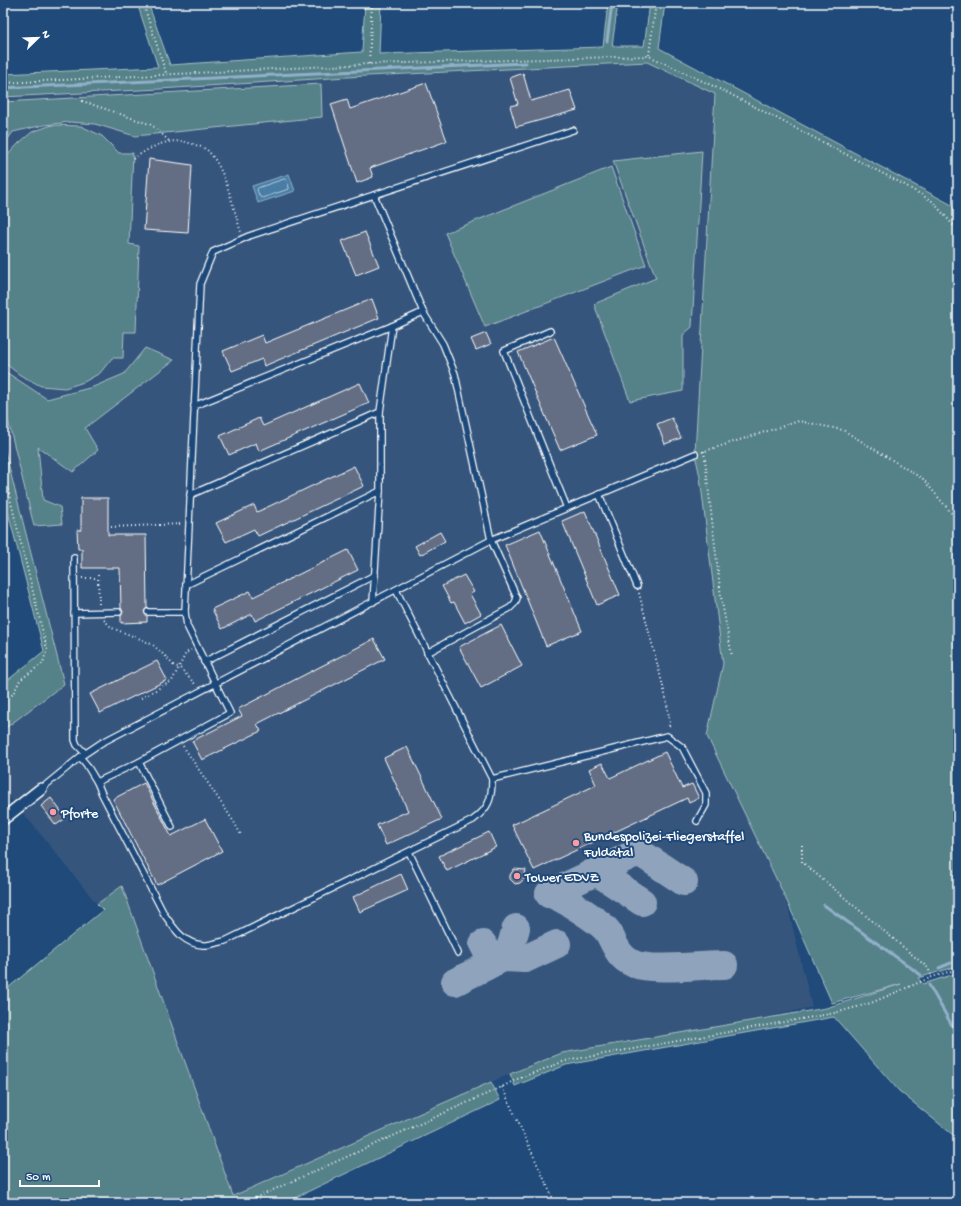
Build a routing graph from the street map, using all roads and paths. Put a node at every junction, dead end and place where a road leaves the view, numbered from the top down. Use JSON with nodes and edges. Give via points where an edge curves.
{"nodes":[{"id":1,"x":143,"y":3,"type":"edge"},
{"id":2,"x":372,"y":3,"type":"edge"},
{"id":3,"x":656,"y":3,"type":"edge"},
{"id":4,"x":649,"y":56,"type":"junction"},
{"id":5,"x":369,"y":64,"type":"junction"},
{"id":6,"x":166,"y":73,"type":"junction"},
{"id":7,"x":3,"y":83,"type":"edge"},
{"id":8,"x":82,"y":101,"type":"dead end"},
{"id":9,"x":572,"y":130,"type":"dead end"},
{"id":10,"x":169,"y":141,"type":"junction"},
{"id":11,"x":133,"y":159,"type":"dead end"},
{"id":12,"x":374,"y":195,"type":"junction"},
{"id":13,"x":954,"y":226,"type":"dead end"},
{"id":14,"x":243,"y":239,"type":"junction"},
{"id":15,"x":423,"y":312,"type":"junction"},
{"id":16,"x":392,"y":326,"type":"junction"},
{"id":17,"x":550,"y":331,"type":"dead end"},
{"id":18,"x":194,"y":406,"type":"junction"},
{"id":19,"x":380,"y":412,"type":"junction"},
{"id":20,"x":704,"y":451,"type":"junction"},
{"id":21,"x":695,"y":454,"type":"joint"},
{"id":22,"x":3,"y":470,"type":"edge"},
{"id":23,"x":380,"y":491,"type":"junction"},
{"id":24,"x":599,"y":494,"type":"junction"},
{"id":25,"x":190,"y":496,"type":"junction"},
{"id":26,"x":567,"y":508,"type":"junction"},
{"id":27,"x":958,"y":521,"type":"edge"},
{"id":28,"x":188,"y":524,"type":"junction"},
{"id":29,"x":111,"y":527,"type":"dead end"},
{"id":30,"x":491,"y":540,"type":"junction"},
{"id":31,"x":74,"y":558,"type":"dead end"},
{"id":32,"x":375,"y":575,"type":"junction"},
{"id":33,"x":75,"y":578,"type":"junction"},
{"id":34,"x":186,"y":585,"type":"junction"},
{"id":35,"x":637,"y":586,"type":"joint"},
{"id":36,"x":396,"y":590,"type":"junction"},
{"id":37,"x":373,"y":602,"type":"junction"},
{"id":38,"x":74,"y":612,"type":"junction"},
{"id":39,"x":100,"y":612,"type":"junction"},
{"id":40,"x":119,"y":612,"type":"dead end"},
{"id":41,"x":148,"y":612,"type":"dead end"},
{"id":42,"x":185,"y":612,"type":"junction"},
{"id":43,"x":197,"y":646,"type":"junction"},
{"id":44,"x":427,"y":653,"type":"junction"},
{"id":45,"x":732,"y":656,"type":"dead end"},
{"id":46,"x":204,"y":662,"type":"junction"},
{"id":47,"x":179,"y":668,"type":"junction"},
{"id":48,"x":214,"y":683,"type":"junction"},
{"id":49,"x":201,"y":690,"type":"junction"},
{"id":50,"x":141,"y":698,"type":"dead end"},
{"id":51,"x":3,"y":702,"type":"edge"},
{"id":52,"x":667,"y":736,"type":"junction"},
{"id":53,"x":180,"y":740,"type":"junction"},
{"id":54,"x":85,"y":753,"type":"junction"},
{"id":55,"x":80,"y":757,"type":"junction"},
{"id":56,"x":139,"y":762,"type":"junction"},
{"id":57,"x":492,"y":779,"type":"junction"},
{"id":58,"x":97,"y":782,"type":"junction"},
{"id":59,"x":42,"y":789,"type":"joint"},
{"id":60,"x":3,"y":819,"type":"edge"},
{"id":61,"x":697,"y":821,"type":"dead end"},
{"id":62,"x":172,"y":827,"type":"dead end"},
{"id":63,"x":241,"y":835,"type":"dead end"},
{"id":64,"x":802,"y":845,"type":"dead end"},
{"id":65,"x":409,"y":852,"type":"junction"},
{"id":66,"x":458,"y":953,"type":"dead end"},
{"id":67,"x":958,"y":969,"type":"edge"},
{"id":68,"x":932,"y":977,"type":"junction"},
{"id":69,"x":502,"y":1087,"type":"junction"},
{"id":70,"x":244,"y":1203,"type":"edge"},
{"id":71,"x":555,"y":1203,"type":"edge"}],
"edges":[{"from":1,"to":6,"type":"path"},
{"from":2,"to":5,"type":"path"},
{"from":3,"to":4,"type":"path"},
{"from":4,"to":5,"type":"path"},
{"from":4,"to":13,"type":"path","via":[[728,93],[904,184],[932,201]]},
{"from":5,"to":6,"type":"path"},
{"from":6,"to":7,"type":"path"},
{"from":8,"to":10,"type":"path","via":[[152,125]]},
{"from":9,"to":12,"type":"lane"},
{"from":10,"to":11,"type":"path","via":[[149,148]]},
{"from":10,"to":14,"type":"path","via":[[183,141],[208,150],[221,169]]},
{"from":12,"to":14,"type":"lane"},
{"from":12,"to":15,"type":"lane"},
{"from":14,"to":18,"type":"lane","via":[[213,252],[200,284]]},
{"from":15,"to":16,"type":"lane"},
{"from":15,"to":30,"type":"lane","via":[[443,344],[455,374]]},
{"from":16,"to":18,"type":"lane"},
{"from":16,"to":19,"type":"lane"},
{"from":17,"to":26,"type":"lane","via":[[504,351]]},
{"from":18,"to":25,"type":"lane"},
{"from":19,"to":23,"type":"lane"},
{"from":19,"to":25,"type":"lane"},
{"from":20,"to":21,"type":"path"},
{"from":20,"to":27,"type":"path","via":[[799,421],[843,430],[923,479]]},
{"from":20,"to":45,"type":"path","via":[[721,597]]},
{"from":21,"to":24,"type":"lane"},
{"from":22,"to":51,"type":"path","via":[[47,649],[43,663],[20,680],[13,694]]},
{"from":23,"to":32,"type":"lane"},
{"from":23,"to":34,"type":"lane"},
{"from":24,"to":26,"type":"lane"},
{"from":24,"to":35,"type":"lane"},
{"from":25,"to":28,"type":"lane"},
{"from":26,"to":30,"type":"lane"},
{"from":28,"to":29,"type":"path"},
{"from":28,"to":34,"type":"lane"},
{"from":30,"to":36,"type":"lane"},
{"from":30,"to":44,"type":"lane","via":[[516,593],[515,603]]},
{"from":31,"to":33,"type":"lane"},
{"from":32,"to":37,"type":"lane"},
{"from":32,"to":46,"type":"lane"},
{"from":33,"to":38,"type":"lane"},
{"from":33,"to":39,"type":"path","via":[[98,576]]},
{"from":34,"to":42,"type":"lane"},
{"from":35,"to":52,"type":"path","via":[[666,698],[670,723]]},
{"from":36,"to":37,"type":"lane"},
{"from":36,"to":44,"type":"lane"},
{"from":37,"to":48,"type":"lane"},
{"from":38,"to":39,"type":"lane"},
{"from":38,"to":54,"type":"lane","via":[[75,740]]},
{"from":39,"to":40,"type":"lane"},
{"from":39,"to":47,"type":"path","via":[[112,628],[152,645],[172,665]]},
{"from":41,"to":42,"type":"lane"},
{"from":42,"to":43,"type":"lane","via":[[187,626]]},
{"from":43,"to":46,"type":"lane"},
{"from":43,"to":47,"type":"path","via":[[186,653]]},
{"from":44,"to":57,"type":"lane"},
{"from":46,"to":48,"type":"lane"},
{"from":47,"to":49,"type":"path"},
{"from":47,"to":50,"type":"path","via":[[172,681]]},
{"from":48,"to":49,"type":"lane"},
{"from":48,"to":53,"type":"lane","via":[[230,713]]},
{"from":49,"to":54,"type":"lane"},
{"from":52,"to":57,"type":"lane"},
{"from":52,"to":61,"type":"lane","via":[[682,747],[706,792],[706,805]]},
{"from":53,"to":56,"type":"lane"},
{"from":53,"to":63,"type":"path"},
{"from":54,"to":55,"type":"lane"},
{"from":55,"to":58,"type":"lane"},
{"from":55,"to":59,"type":"lane"},
{"from":56,"to":58,"type":"lane"},
{"from":56,"to":62,"type":"lane"},
{"from":57,"to":65,"type":"lane","via":[[490,798],[483,812],[473,820]]},
{"from":58,"to":65,"type":"lane","via":[[164,914],[176,932],[191,943],[203,946],[225,941]]},
{"from":59,"to":60,"type":"street"},
{"from":64,"to":68,"type":"path","via":[[802,862],[928,968]]},
{"from":65,"to":66,"type":"lane"},
{"from":67,"to":68,"type":"path"},
{"from":68,"to":69,"type":"path","via":[[871,1003],[835,1013],[565,1061]]},
{"from":69,"to":70,"type":"path"},
{"from":69,"to":71,"type":"path"}]}
